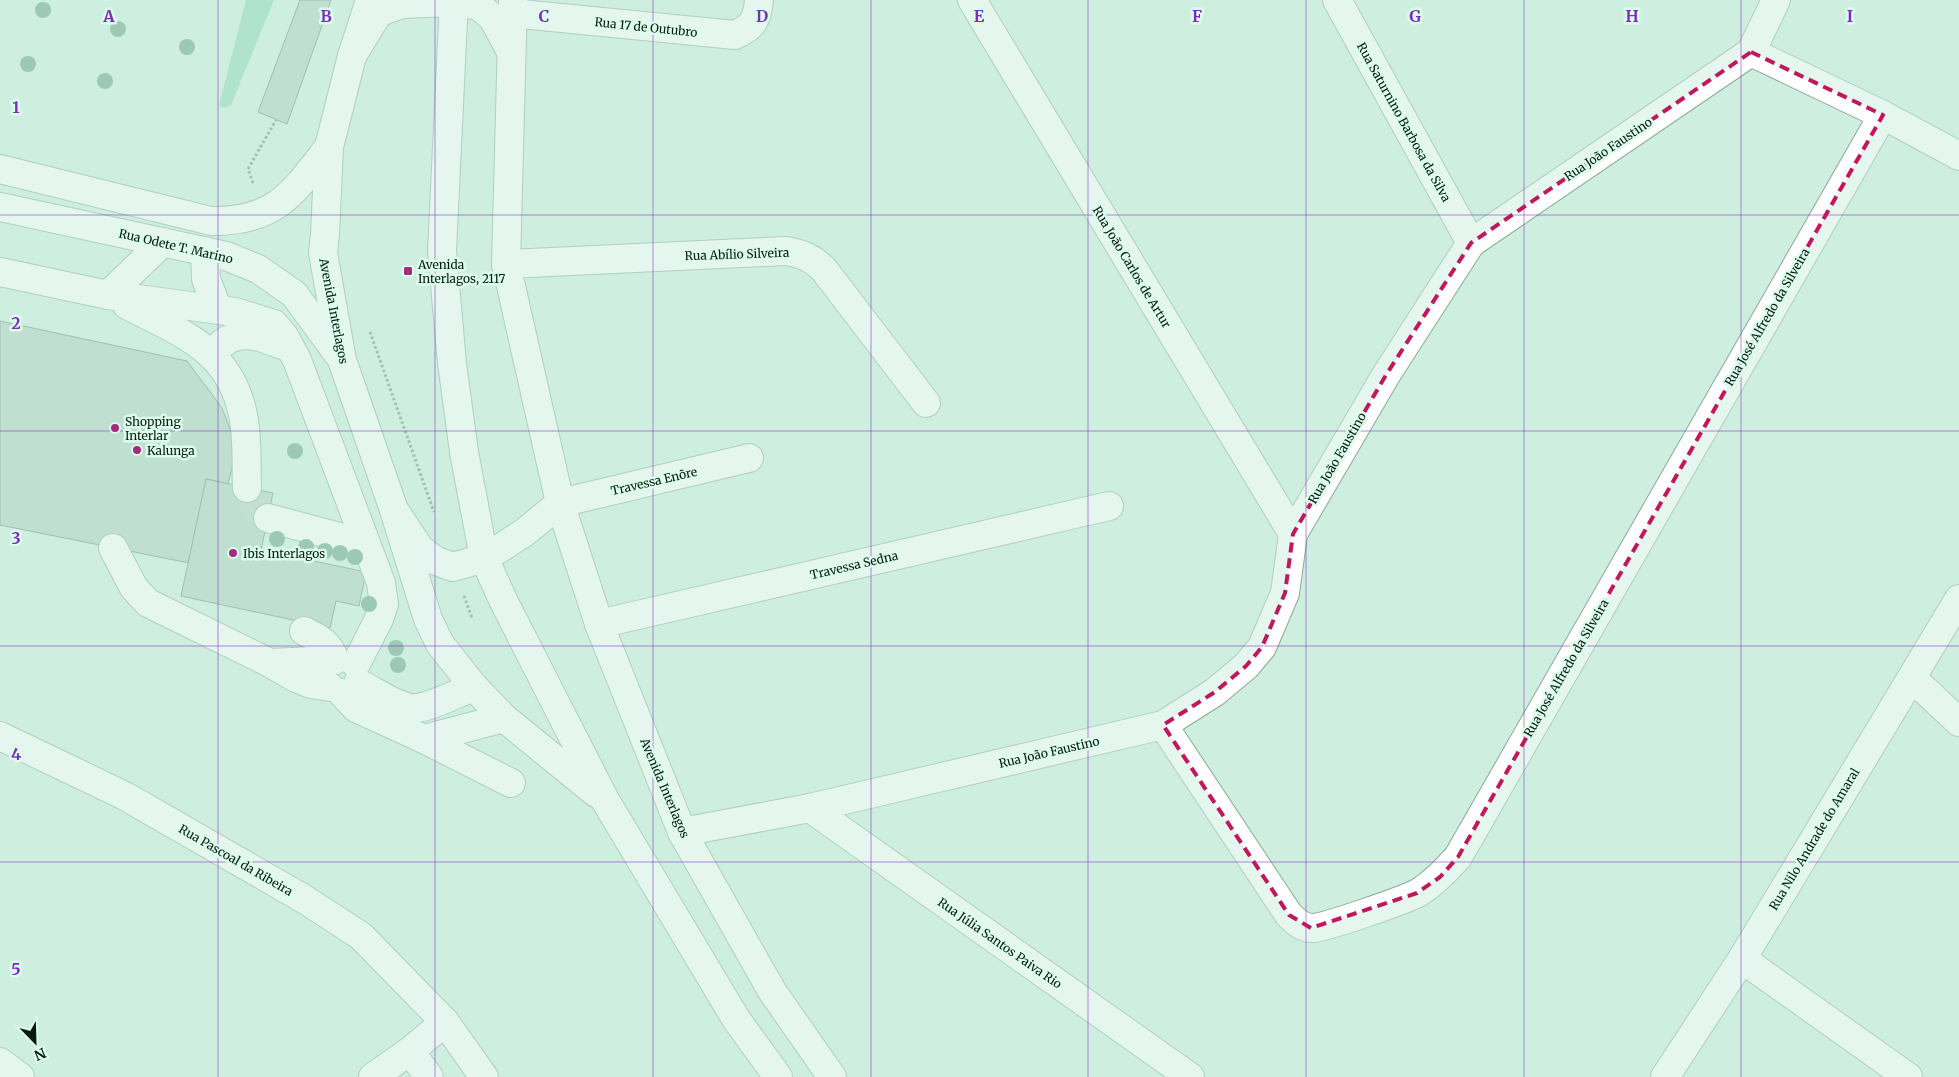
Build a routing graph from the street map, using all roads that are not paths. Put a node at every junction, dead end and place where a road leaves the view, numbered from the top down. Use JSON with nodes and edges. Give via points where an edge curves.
{"nodes":[{"id":1,"x":370,"y":0,"type":"edge"},
{"id":2,"x":759,"y":0,"type":"edge"},
{"id":3,"x":972,"y":0,"type":"edge"},
{"id":4,"x":1337,"y":0,"type":"edge"},
{"id":5,"x":1776,"y":0,"type":"edge"},
{"id":6,"x":454,"y":1,"type":"edge"},
{"id":7,"x":512,"y":7,"type":"edge"},
{"id":8,"x":510,"y":50,"type":"junction"},
{"id":9,"x":1751,"y":52,"type":"junction"},
{"id":10,"x":352,"y":56,"type":"junction"},
{"id":11,"x":1883,"y":115,"type":"junction"},
{"id":12,"x":329,"y":147,"type":"junction"},
{"id":13,"x":1959,"y":156,"type":"edge"},
{"id":14,"x":0,"y":169,"type":"edge"},
{"id":15,"x":0,"y":207,"type":"edge"},
{"id":16,"x":162,"y":242,"type":"junction"},
{"id":17,"x":1471,"y":243,"type":"junction"},
{"id":18,"x":205,"y":251,"type":"junction"},
{"id":19,"x":506,"y":264,"type":"junction"},
{"id":20,"x":0,"y":272,"type":"edge"},
{"id":21,"x":108,"y":295,"type":"junction"},
{"id":22,"x":218,"y":310,"type":"junction"},
{"id":23,"x":291,"y":347,"type":"junction"},
{"id":24,"x":210,"y":354,"type":"junction"},
{"id":25,"x":342,"y":360,"type":"junction"},
{"id":26,"x":926,"y":403,"type":"dead end"},
{"id":27,"x":749,"y":458,"type":"dead end"},
{"id":28,"x":247,"y":488,"type":"tunnel mouth"},
{"id":29,"x":560,"y":503,"type":"junction"},
{"id":30,"x":1109,"y":506,"type":"dead end"},
{"id":31,"x":394,"y":510,"type":"junction"},
{"id":32,"x":268,"y":518,"type":"tunnel mouth"},
{"id":33,"x":1293,"y":534,"type":"junction"},
{"id":34,"x":366,"y":544,"type":"junction"},
{"id":35,"x":112,"y":548,"type":"dead end"},
{"id":36,"x":484,"y":558,"type":"junction"},
{"id":37,"x":1959,"y":599,"type":"edge"},
{"id":38,"x":598,"y":624,"type":"junction"},
{"id":39,"x":304,"y":631,"type":"dead end"},
{"id":40,"x":344,"y":677,"type":"junction"},
{"id":41,"x":1912,"y":678,"type":"junction"},
{"id":42,"x":474,"y":686,"type":"junction"},
{"id":43,"x":504,"y":718,"type":"junction"},
{"id":44,"x":1959,"y":722,"type":"edge"},
{"id":45,"x":1163,"y":725,"type":"junction"},
{"id":46,"x":0,"y":736,"type":"edge"},
{"id":47,"x":424,"y":739,"type":"junction"},
{"id":48,"x":511,"y":782,"type":"dead end"},
{"id":49,"x":605,"y":800,"type":"junction"},
{"id":50,"x":810,"y":808,"type":"junction"},
{"id":51,"x":682,"y":832,"type":"junction"},
{"id":52,"x":1742,"y":959,"type":"junction"},
{"id":53,"x":445,"y":1022,"type":"junction"},
{"id":54,"x":410,"y":1051,"type":"junction"},
{"id":55,"x":0,"y":1062,"type":"edge"},
{"id":56,"x":20,"y":1077,"type":"edge"},
{"id":57,"x":373,"y":1077,"type":"edge"},
{"id":58,"x":429,"y":1077,"type":"edge"},
{"id":59,"x":484,"y":1077,"type":"edge"},
{"id":60,"x":778,"y":1077,"type":"edge"},
{"id":61,"x":832,"y":1077,"type":"edge"},
{"id":62,"x":1190,"y":1077,"type":"edge"},
{"id":63,"x":1665,"y":1077,"type":"edge"},
{"id":64,"x":1908,"y":1077,"type":"edge"}],
"edges":[{"from":1,"to":10,"type":"street"},
{"from":2,"to":7,"type":"street","name":"Rua 17 de Outubro","via":[[752,24],[735,35]]},
{"from":3,"to":33,"type":"street","name":"Rua João Carlos de Artur"},
{"from":4,"to":17,"type":"street","name":"Rua Saturnino Barbosa da Silva"},
{"from":5,"to":9,"type":"street"},
{"from":6,"to":8,"type":"street","name":"Avenida Interlagos","via":[[479,6],[487,12]]},
{"from":6,"to":10,"type":"street","name":"Avenida Interlagos","via":[[402,4],[385,10],[377,15]]},
{"from":6,"to":36,"type":"street","via":[[442,251],[464,452]]},
{"from":7,"to":8,"type":"street","name":"Avenida Interlagos"},
{"from":8,"to":19,"type":"street","name":"Avenida Interlagos"},
{"from":9,"to":11,"type":"street"},
{"from":9,"to":17,"type":"street","name":"Rua João Faustino"},
{"from":10,"to":12,"type":"street","name":"Avenida Interlagos"},
{"from":11,"to":13,"type":"street"},
{"from":11,"to":45,"type":"street","name":"Rua José Alfredo da Silveira","via":[[1458,856],[1440,877],[1417,893],[1370,910],[1311,928],[1299,924],[1289,915]]},
{"from":12,"to":14,"type":"street","via":[[279,204],[232,221],[211,221]]},
{"from":12,"to":25,"type":"street","name":"Avenida Interlagos","via":[[322,253]]},
{"from":15,"to":16,"type":"street","name":"Rua Odete T. Marino"},
{"from":16,"to":18,"type":"street","name":"Rua Odete T. Marino"},
{"from":16,"to":21,"type":"street"},
{"from":17,"to":33,"type":"street","name":"Rua João Faustino","via":[[1386,375]]},
{"from":18,"to":22,"type":"street","via":[[206,278]]},
{"from":18,"to":25,"type":"street","name":"Rua Odete T. Marino","via":[[251,266],[294,294]]},
{"from":19,"to":26,"type":"street","name":"Rua Abílio Silveira","via":[[786,251],[801,253],[815,260],[825,271]]},
{"from":19,"to":29,"type":"street","name":"Avenida Interlagos"},
{"from":20,"to":21,"type":"street"},
{"from":21,"to":22,"type":"street"},
{"from":21,"to":24,"type":"street","via":[[193,339]]},
{"from":22,"to":23,"type":"street","via":[[274,324]]},
{"from":23,"to":24,"type":"street","via":[[252,336],[240,336],[229,339]]},
{"from":23,"to":34,"type":"street"},
{"from":24,"to":28,"type":"street","via":[[219,361],[237,393],[244,417]]},
{"from":25,"to":31,"type":"street","name":"Avenida Interlagos"},
{"from":27,"to":29,"type":"street","name":"Travessa Enõre"},
{"from":29,"to":36,"type":"street","via":[[525,532]]},
{"from":29,"to":38,"type":"street","name":"Avenida Interlagos"},
{"from":30,"to":38,"type":"street","name":"Travessa Sedna"},
{"from":31,"to":36,"type":"street","name":"Avenida Interlagos","via":[[420,549],[436,561],[453,566]]},
{"from":31,"to":42,"type":"street","via":[[428,619],[440,644]]},
{"from":32,"to":34,"type":"street"},
{"from":33,"to":45,"type":"street","name":"Rua João Faustino","via":[[1285,593],[1262,647],[1246,666],[1215,692]]},
{"from":34,"to":40,"type":"street","via":[[381,583],[384,604]]},
{"from":35,"to":40,"type":"street","via":[[134,588],[148,602],[311,684]]},
{"from":36,"to":49,"type":"street"},
{"from":37,"to":41,"type":"street","name":"Rua Nilo Andrade do Amaral"},
{"from":38,"to":51,"type":"street","name":"Avenida Interlagos"},
{"from":39,"to":40,"type":"street","via":[[324,641],[331,649]]},
{"from":40,"to":42,"type":"street","via":[[412,708]]},
{"from":40,"to":47,"type":"street","via":[[356,708]]},
{"from":41,"to":44,"type":"street"},
{"from":41,"to":52,"type":"street","name":"Rua Nilo Andrade do Amaral"},
{"from":42,"to":43,"type":"street"},
{"from":43,"to":47,"type":"street"},
{"from":43,"to":49,"type":"street"},
{"from":45,"to":50,"type":"street","name":"Rua João Faustino"},
{"from":46,"to":53,"type":"street","name":"Rua Pascoal da Ribeira","via":[[125,796],[304,899],[361,936]]},
{"from":47,"to":48,"type":"street"},
{"from":49,"to":60,"type":"street","via":[[736,1019]]},
{"from":50,"to":51,"type":"street","name":"Rua João Faustino"},
{"from":50,"to":62,"type":"street","name":"Rua Júlia Santos Paiva Rio"},
{"from":51,"to":61,"type":"street","name":"Avenida Interlagos","via":[[772,991]]},
{"from":52,"to":63,"type":"street","name":"Rua Nilo Andrade do Amaral"},
{"from":52,"to":64,"type":"street"},
{"from":53,"to":54,"type":"street"},
{"from":53,"to":59,"type":"street","name":"Rua Pascoal da Ribeira"},
{"from":54,"to":57,"type":"street"},
{"from":54,"to":58,"type":"street"},
{"from":55,"to":56,"type":"street"}]}
